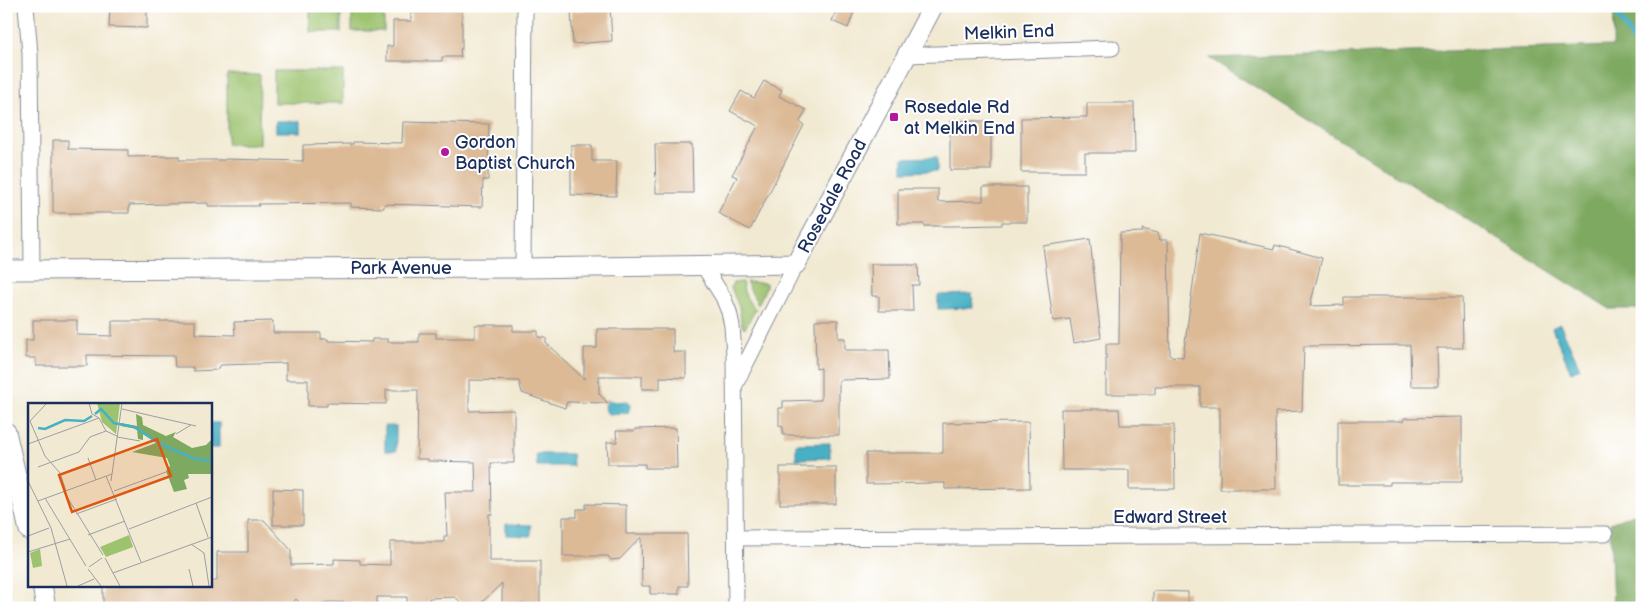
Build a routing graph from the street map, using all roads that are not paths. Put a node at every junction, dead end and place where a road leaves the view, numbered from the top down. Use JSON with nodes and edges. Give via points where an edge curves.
{"nodes":[{"id":1,"x":26,"y":6,"type":"edge"},
{"id":2,"x":525,"y":6,"type":"edge"},
{"id":3,"x":933,"y":6,"type":"edge"},
{"id":4,"x":1112,"y":48,"type":"dead end"},
{"id":5,"x":907,"y":55,"type":"junction"},
{"id":6,"x":796,"y":264,"type":"junction"},
{"id":7,"x":703,"y":265,"type":"junction"},
{"id":8,"x":523,"y":268,"type":"junction"},
{"id":9,"x":6,"y":270,"type":"edge"},
{"id":10,"x":32,"y":270,"type":"junction"},
{"id":11,"x":734,"y":387,"type":"junction"},
{"id":12,"x":6,"y":432,"type":"edge"},
{"id":13,"x":28,"y":526,"type":"edge"},
{"id":14,"x":1605,"y":534,"type":"dead end"},
{"id":15,"x":736,"y":538,"type":"junction"},
{"id":16,"x":42,"y":586,"type":"edge"},
{"id":17,"x":46,"y":608,"type":"edge"},
{"id":18,"x":736,"y":608,"type":"edge"}],
"edges":[{"from":1,"to":10,"type":"street","via":[[30,54]]},
{"from":2,"to":8,"type":"street"},
{"from":3,"to":5,"type":"street","name":"Rosedale Road"},
{"from":4,"to":5,"type":"street","name":"Melkin End"},
{"from":5,"to":6,"type":"street","name":"Rosedale Road"},
{"from":6,"to":7,"type":"street","name":"Park Avenue"},
{"from":6,"to":11,"type":"street","name":"Rosedale Road"},
{"from":7,"to":8,"type":"street","name":"Park Avenue"},
{"from":7,"to":11,"type":"street","name":"Rosedale Road","via":[[729,312]]},
{"from":8,"to":10,"type":"street","name":"Park Avenue"},
{"from":9,"to":10,"type":"street","name":"Park Avenue"},
{"from":11,"to":15,"type":"street","name":"Rosedale Road"},
{"from":12,"to":13,"type":"street"},
{"from":14,"to":15,"type":"street","name":"Edward Street"},
{"from":15,"to":18,"type":"street","name":"Rosedale Road"},
{"from":16,"to":17,"type":"street"}]}
